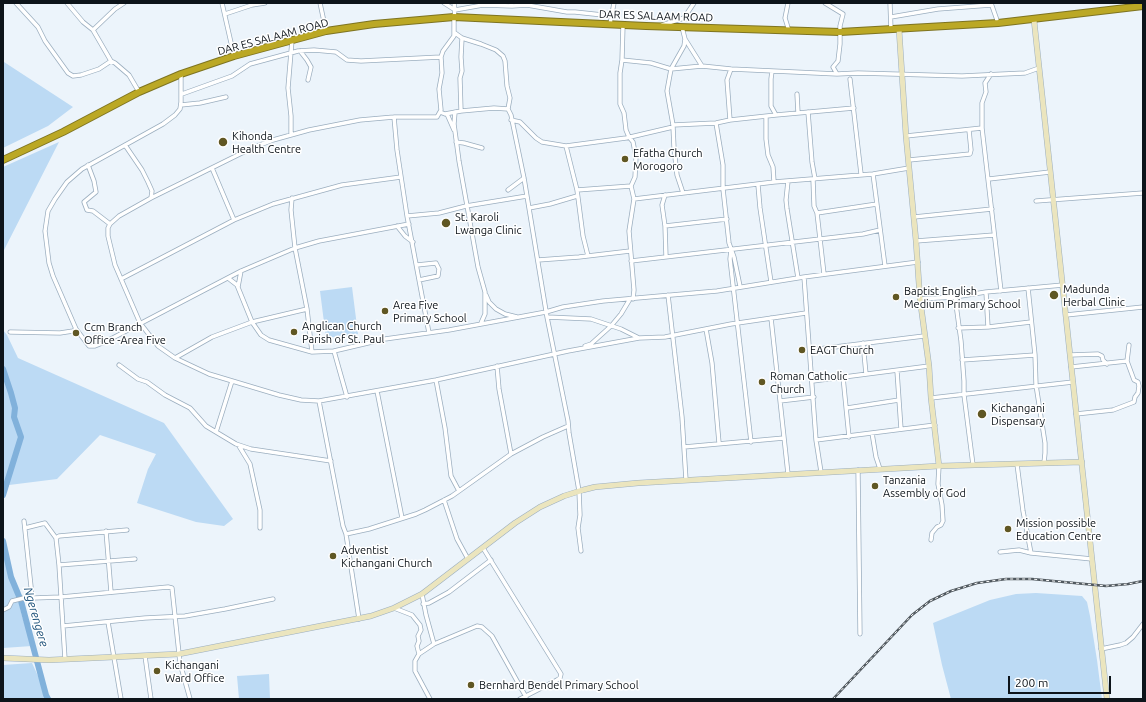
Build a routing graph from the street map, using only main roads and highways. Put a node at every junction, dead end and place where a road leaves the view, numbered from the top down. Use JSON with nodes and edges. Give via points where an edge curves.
{"nodes":[{"id":1,"x":1143,"y":6,"type":"edge"},
{"id":2,"x":3,"y":160,"type":"edge"}],
"edges":[{"from":1,"to":2,"type":"highway","name":"DAR ES SALAAM ROAD","via":[[1034,20],[840,32],[623,25],[454,14],[374,24],[292,39],[181,74],[139,92]]}]}
